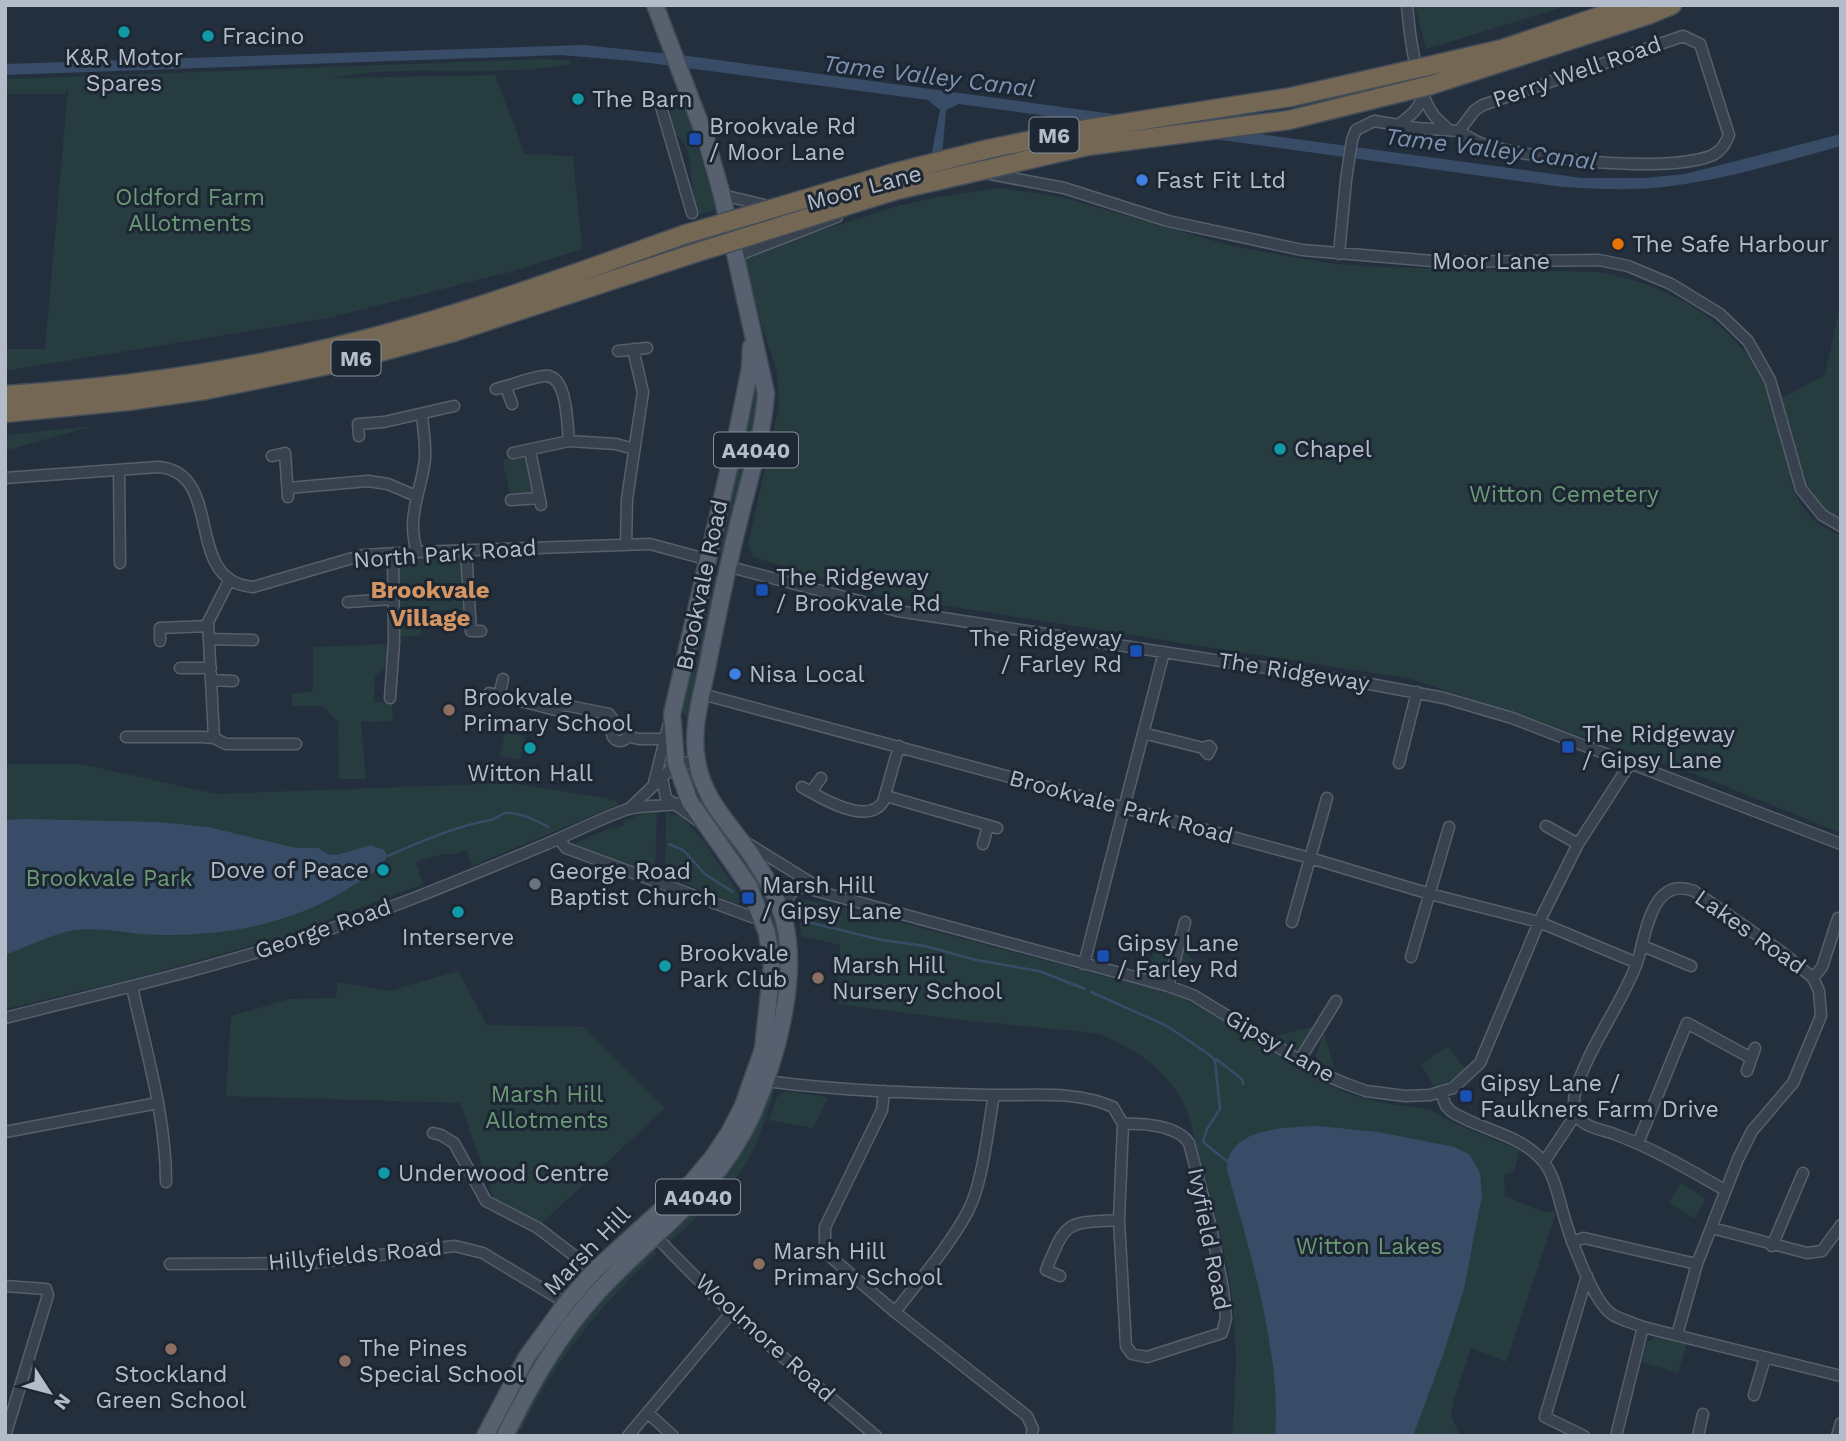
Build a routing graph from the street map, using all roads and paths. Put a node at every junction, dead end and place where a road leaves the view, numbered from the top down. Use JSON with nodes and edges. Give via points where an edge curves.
{"nodes":[{"id":1,"x":655,"y":5,"type":"edge"},
{"id":2,"x":1407,"y":5,"type":"edge"},
{"id":3,"x":1633,"y":5,"type":"edge"},
{"id":4,"x":1672,"y":5,"type":"edge"},
{"id":5,"x":1427,"y":89,"type":"junction"},
{"id":6,"x":660,"y":103,"type":"dead end"},
{"id":7,"x":1398,"y":125,"type":"junction"},
{"id":8,"x":1454,"y":131,"type":"junction"},
{"id":9,"x":1007,"y":178,"type":"junction"},
{"id":10,"x":722,"y":195,"type":"junction"},
{"id":11,"x":692,"y":213,"type":"dead end"},
{"id":12,"x":1339,"y":254,"type":"junction"},
{"id":13,"x":736,"y":256,"type":"junction"},
{"id":14,"x":752,"y":334,"type":"junction"},
{"id":15,"x":647,"y":348,"type":"dead end"},
{"id":16,"x":633,"y":349,"type":"junction"},
{"id":17,"x":618,"y":351,"type":"dead end"},
{"id":18,"x":5,"y":395,"type":"edge"},
{"id":19,"x":512,"y":404,"type":"dead end"},
{"id":20,"x":454,"y":406,"type":"dead end"},
{"id":21,"x":5,"y":413,"type":"edge"},
{"id":22,"x":422,"y":414,"type":"junction"},
{"id":23,"x":359,"y":436,"type":"dead end"},
{"id":24,"x":569,"y":441,"type":"junction"},
{"id":25,"x":634,"y":449,"type":"junction"},
{"id":26,"x":530,"y":451,"type":"junction"},
{"id":27,"x":513,"y":453,"type":"dead end"},
{"id":28,"x":272,"y":456,"type":"dead end"},
{"id":29,"x":119,"y":470,"type":"junction"},
{"id":30,"x":5,"y":478,"type":"edge"},
{"id":31,"x":416,"y":496,"type":"junction"},
{"id":32,"x":511,"y":500,"type":"dead end"},
{"id":33,"x":1841,"y":526,"type":"edge"},
{"id":34,"x":626,"y":544,"type":"junction"},
{"id":35,"x":466,"y":550,"type":"junction"},
{"id":36,"x":418,"y":552,"type":"junction"},
{"id":37,"x":393,"y":555,"type":"junction"},
{"id":38,"x":709,"y":560,"type":"junction"},
{"id":39,"x":120,"y":563,"type":"dead end"},
{"id":40,"x":730,"y":566,"type":"junction"},
{"id":41,"x":229,"y":581,"type":"junction"},
{"id":42,"x":392,"y":599,"type":"junction"},
{"id":43,"x":348,"y":602,"type":"dead end"},
{"id":44,"x":208,"y":626,"type":"junction"},
{"id":45,"x":481,"y":631,"type":"dead end"},
{"id":46,"x":209,"y":639,"type":"junction"},
{"id":47,"x":253,"y":640,"type":"dead end"},
{"id":48,"x":160,"y":641,"type":"dead end"},
{"id":49,"x":1164,"y":652,"type":"junction"},
{"id":50,"x":180,"y":668,"type":"dead end"},
{"id":51,"x":211,"y":668,"type":"junction"},
{"id":52,"x":503,"y":679,"type":"dead end"},
{"id":53,"x":212,"y":680,"type":"junction"},
{"id":54,"x":233,"y":681,"type":"dead end"},
{"id":55,"x":1417,"y":692,"type":"junction"},
{"id":56,"x":702,"y":694,"type":"junction"},
{"id":57,"x":390,"y":698,"type":"dead end"},
{"id":58,"x":672,"y":714,"type":"junction"},
{"id":59,"x":1143,"y":733,"type":"junction"},
{"id":60,"x":126,"y":737,"type":"dead end"},
{"id":61,"x":214,"y":738,"type":"junction"},
{"id":62,"x":665,"y":739,"type":"junction"},
{"id":63,"x":296,"y":744,"type":"dead end"},
{"id":64,"x":899,"y":746,"type":"junction"},
{"id":65,"x":1203,"y":748,"type":"dead end"},
{"id":66,"x":1631,"y":762,"type":"junction"},
{"id":67,"x":1399,"y":763,"type":"dead end"},
{"id":68,"x":676,"y":765,"type":"junction"},
{"id":69,"x":697,"y":765,"type":"junction"},
{"id":70,"x":821,"y":778,"type":"dead end"},
{"id":71,"x":658,"y":781,"type":"junction"},
{"id":72,"x":886,"y":796,"type":"junction"},
{"id":73,"x":1327,"y":798,"type":"dead end"},
{"id":74,"x":690,"y":802,"type":"junction"},
{"id":75,"x":672,"y":803,"type":"junction"},
{"id":76,"x":629,"y":808,"type":"junction"},
{"id":77,"x":1124,"y":808,"type":"junction"},
{"id":78,"x":1546,"y":826,"type":"dead end"},
{"id":79,"x":1449,"y":827,"type":"dead end"},
{"id":80,"x":739,"y":838,"type":"junction"},
{"id":81,"x":559,"y":839,"type":"junction"},
{"id":82,"x":983,"y":844,"type":"dead end"},
{"id":83,"x":1578,"y":844,"type":"junction"},
{"id":84,"x":1841,"y":844,"type":"edge"},
{"id":85,"x":722,"y":845,"type":"junction"},
{"id":86,"x":1310,"y":858,"type":"junction"},
{"id":87,"x":1430,"y":894,"type":"junction"},
{"id":88,"x":830,"y":895,"type":"junction"},
{"id":89,"x":780,"y":910,"type":"junction"},
{"id":90,"x":752,"y":917,"type":"dead end"},
{"id":91,"x":1838,"y":918,"type":"dead end"},
{"id":92,"x":1185,"y":922,"type":"dead end"},
{"id":93,"x":1292,"y":922,"type":"dead end"},
{"id":94,"x":1539,"y":922,"type":"junction"},
{"id":95,"x":1643,"y":946,"type":"junction"},
{"id":96,"x":1411,"y":957,"type":"dead end"},
{"id":97,"x":1637,"y":963,"type":"junction"},
{"id":98,"x":1084,"y":964,"type":"junction"},
{"id":99,"x":1691,"y":966,"type":"dead end"},
{"id":100,"x":1813,"y":978,"type":"junction"},
{"id":101,"x":1168,"y":986,"type":"junction"},
{"id":102,"x":132,"y":987,"type":"junction"},
{"id":103,"x":1336,"y":1001,"type":"dead end"},
{"id":104,"x":5,"y":1017,"type":"edge"},
{"id":105,"x":1299,"y":1060,"type":"junction"},
{"id":106,"x":1747,"y":1071,"type":"dead end"},
{"id":107,"x":766,"y":1081,"type":"junction"},
{"id":108,"x":884,"y":1091,"type":"junction"},
{"id":109,"x":1441,"y":1093,"type":"junction"},
{"id":110,"x":994,"y":1095,"type":"junction"},
{"id":111,"x":158,"y":1104,"type":"junction"},
{"id":112,"x":1576,"y":1114,"type":"junction"},
{"id":113,"x":1123,"y":1124,"type":"junction"},
{"id":114,"x":5,"y":1132,"type":"edge"},
{"id":115,"x":433,"y":1133,"type":"dead end"},
{"id":116,"x":1638,"y":1143,"type":"junction"},
{"id":117,"x":1544,"y":1162,"type":"junction"},
{"id":118,"x":1803,"y":1173,"type":"dead end"},
{"id":119,"x":166,"y":1182,"type":"dead end"},
{"id":120,"x":1725,"y":1190,"type":"junction"},
{"id":121,"x":1119,"y":1220,"type":"junction"},
{"id":122,"x":642,"y":1225,"type":"junction"},
{"id":123,"x":1841,"y":1225,"type":"edge"},
{"id":124,"x":1712,"y":1228,"type":"junction"},
{"id":125,"x":656,"y":1237,"type":"junction"},
{"id":126,"x":1573,"y":1242,"type":"junction"},
{"id":127,"x":1772,"y":1246,"type":"junction"},
{"id":128,"x":170,"y":1264,"type":"dead end"},
{"id":129,"x":1697,"y":1264,"type":"junction"},
{"id":130,"x":594,"y":1271,"type":"junction"},
{"id":131,"x":1060,"y":1276,"type":"dead end"},
{"id":132,"x":1587,"y":1276,"type":"junction"},
{"id":133,"x":5,"y":1286,"type":"edge"},
{"id":134,"x":566,"y":1303,"type":"junction"},
{"id":135,"x":895,"y":1312,"type":"junction"},
{"id":136,"x":731,"y":1313,"type":"junction"},
{"id":137,"x":1643,"y":1327,"type":"junction"},
{"id":138,"x":1677,"y":1335,"type":"junction"},
{"id":139,"x":1765,"y":1359,"type":"junction"},
{"id":140,"x":1841,"y":1376,"type":"edge"},
{"id":141,"x":1754,"y":1395,"type":"dead end"},
{"id":142,"x":648,"y":1413,"type":"junction"},
{"id":143,"x":1703,"y":1414,"type":"dead end"},
{"id":144,"x":1841,"y":1423,"type":"edge"},
{"id":145,"x":511,"y":1434,"type":"edge"},
{"id":146,"x":5,"y":1436,"type":"edge"},
{"id":147,"x":485,"y":1436,"type":"edge"},
{"id":148,"x":628,"y":1436,"type":"edge"},
{"id":149,"x":673,"y":1436,"type":"edge"},
{"id":150,"x":876,"y":1436,"type":"edge"},
{"id":151,"x":1031,"y":1436,"type":"edge"},
{"id":152,"x":1584,"y":1436,"type":"edge"},
{"id":153,"x":1616,"y":1436,"type":"edge"},
{"id":154,"x":1698,"y":1436,"type":"edge"},
{"id":155,"x":1837,"y":1436,"type":"edge"}],
"edges":[{"from":1,"to":10,"type":"main road","name":"Brookvale Road","number":"A4040","via":[[706,139]]},
{"from":2,"to":5,"type":"street","via":[[1409,30]]},
{"from":3,"to":18,"type":"highway","number":"M6","bridge":true,"via":[[1502,49],[1428,66],[1291,97],[1086,129],[893,173],[686,233],[461,312],[341,345],[168,379]]},
{"from":4,"to":5,"type":"highway","number":"M6"},
{"from":5,"to":7,"type":"street","via":[[1417,110]]},
{"from":5,"to":8,"type":"street","via":[[1434,116]]},
{"from":5,"to":21,"type":"highway","number":"M6","bridge":true,"via":[[1289,120],[1088,146],[897,190],[454,332],[330,365],[206,390]]},
{"from":6,"to":11,"type":"street"},
{"from":7,"to":8,"type":"street","name":"Perry Well Road"},
{"from":7,"to":12,"type":"street","name":"Perry Well Road","via":[[1374,121],[1356,130]]},
{"from":8,"to":8,"type":"street","name":"Perry Well Road","via":[[1483,105],[1683,36],[1700,44],[1729,135],[1724,148],[1712,155],[1678,162],[1612,164],[1498,148]]},
{"from":9,"to":10,"type":"street","name":"Moor Lane","via":[[940,168],[789,208]]},
{"from":9,"to":12,"type":"street","name":"Moor Lane","via":[[1064,188],[1239,238]]},
{"from":9,"to":13,"type":"street","name":"Moor Lane","via":[[918,190]]},
{"from":10,"to":13,"type":"main road","name":"Brookvale Road","number":"A4040"},
{"from":12,"to":33,"type":"street","name":"Moor Lane","via":[[1445,262],[1604,261],[1693,296],[1737,329],[1760,359],[1801,489],[1822,515]]},
{"from":13,"to":14,"type":"main road","name":"Brookvale Road","number":"A4040"},
{"from":14,"to":38,"type":"main road","name":"Brookvale Road","number":"A4040","via":[[750,369]]},
{"from":14,"to":40,"type":"main road","name":"Brookvale Road","number":"A4040","via":[[766,393],[765,416]]},
{"from":15,"to":16,"type":"street"},
{"from":16,"to":17,"type":"street"},
{"from":16,"to":25,"type":"street","via":[[643,392]]},
{"from":19,"to":24,"type":"street","via":[[501,388],[544,376],[558,382]]},
{"from":20,"to":22,"type":"street"},
{"from":22,"to":23,"type":"street","via":[[358,424]]},
{"from":22,"to":31,"type":"street","via":[[425,455]]},
{"from":24,"to":25,"type":"street"},
{"from":24,"to":26,"type":"street"},
{"from":25,"to":34,"type":"street"},
{"from":26,"to":27,"type":"street"},
{"from":26,"to":32,"type":"street","via":[[540,501]]},
{"from":28,"to":31,"type":"street","via":[[285,453],[288,493],[368,481]]},
{"from":29,"to":30,"type":"street"},
{"from":29,"to":39,"type":"street"},
{"from":29,"to":41,"type":"street","via":[[166,467],[183,475],[193,487],[216,565]]},
{"from":31,"to":36,"type":"street","via":[[413,536]]},
{"from":34,"to":35,"type":"street","name":"North Park Road"},
{"from":34,"to":38,"type":"street","name":"North Park Road","via":[[650,544]]},
{"from":35,"to":36,"type":"street","name":"North Park Road"},
{"from":35,"to":45,"type":"street","via":[[471,631]]},
{"from":36,"to":37,"type":"street","name":"North Park Road"},
{"from":37,"to":41,"type":"street","name":"North Park Road","via":[[363,555],[253,587]]},
{"from":37,"to":42,"type":"street"},
{"from":38,"to":40,"type":"main road"},
{"from":38,"to":58,"type":"main road","name":"Brookvale Road","number":"A4040"},
{"from":40,"to":49,"type":"street","name":"The Ridgeway","via":[[898,611]]},
{"from":40,"to":56,"type":"main road","name":"Brookvale Road","number":"A4040"},
{"from":41,"to":44,"type":"street"},
{"from":42,"to":43,"type":"street"},
{"from":42,"to":57,"type":"street"},
{"from":44,"to":46,"type":"street"},
{"from":44,"to":48,"type":"street","via":[[160,628]]},
{"from":46,"to":47,"type":"street"},
{"from":46,"to":51,"type":"street"},
{"from":49,"to":55,"type":"street","name":"The Ridgeway"},
{"from":49,"to":59,"type":"street"},
{"from":50,"to":51,"type":"street"},
{"from":51,"to":53,"type":"street"},
{"from":52,"to":62,"type":"street","via":[[494,695],[556,710],[565,705],[609,714],[617,725],[624,726],[627,736]]},
{"from":53,"to":54,"type":"street"},
{"from":53,"to":61,"type":"street"},
{"from":55,"to":66,"type":"street","name":"The Ridgeway","via":[[1511,718]]},
{"from":55,"to":67,"type":"street"},
{"from":56,"to":64,"type":"street","name":"Brookvale Park Road"},
{"from":56,"to":69,"type":"main road","name":"Brookvale Road","number":"A4040","via":[[696,729]]},
{"from":58,"to":62,"type":"street"},
{"from":58,"to":68,"type":"main road","name":"Brookvale Road","number":"A4040"},
{"from":59,"to":65,"type":"street"},
{"from":59,"to":77,"type":"street"},
{"from":60,"to":61,"type":"street"},
{"from":61,"to":63,"type":"street","via":[[226,744]]},
{"from":62,"to":71,"type":"street"},
{"from":64,"to":72,"type":"street"},
{"from":64,"to":77,"type":"street","name":"Brookvale Park Road"},
{"from":66,"to":83,"type":"street","name":"Gipsy Lane"},
{"from":66,"to":84,"type":"street","name":"The Ridgeway"},
{"from":68,"to":69,"type":"street"},
{"from":68,"to":71,"type":"street","name":"George Road"},
{"from":68,"to":74,"type":"main road","name":"Marsh Hill","number":"A4040"},
{"from":69,"to":74,"type":"street","via":[[699,789]]},
{"from":69,"to":80,"type":"main road","name":"Marsh Hill","number":"A4040","via":[[719,814]]},
{"from":70,"to":72,"type":"street","via":[[807,790],[832,804],[866,812],[881,807]]},
{"from":71,"to":75,"type":"street"},
{"from":71,"to":76,"type":"street","name":"George Road"},
{"from":72,"to":82,"type":"street","via":[[993,827]]},
{"from":73,"to":86,"type":"street"},
{"from":74,"to":75,"type":"street","name":"George Road"},
{"from":74,"to":85,"type":"main road","name":"Marsh Hill","number":"A4040"},
{"from":75,"to":76,"type":"street","name":"George Road"},
{"from":75,"to":85,"type":"street"},
{"from":76,"to":81,"type":"street","name":"George Road"},
{"from":77,"to":86,"type":"street","name":"Brookvale Park Road"},
{"from":77,"to":98,"type":"street"},
{"from":78,"to":83,"type":"street"},
{"from":79,"to":87,"type":"street"},
{"from":80,"to":88,"type":"street","name":"Gipsy Lane"},
{"from":80,"to":89,"type":"main road","name":"Marsh Hill","number":"A4040"},
{"from":81,"to":90,"type":"street","via":[[566,848]]},
{"from":81,"to":102,"type":"street","name":"George Road","via":[[312,936]]},
{"from":83,"to":94,"type":"street","name":"Gipsy Lane"},
{"from":85,"to":122,"type":"main road","name":"Marsh Hill","number":"A4040","via":[[759,906],[769,942],[772,966],[763,1049],[743,1106],[718,1149],[692,1182]]},
{"from":86,"to":87,"type":"street","name":"Brookvale Park Road"},
{"from":86,"to":93,"type":"street"},
{"from":87,"to":94,"type":"street","name":"Brookvale Park Road"},
{"from":87,"to":96,"type":"street"},
{"from":88,"to":89,"type":"street","name":"Gipsy Lane","via":[[802,887],[792,892]]},
{"from":88,"to":98,"type":"street","name":"Gipsy Lane"},
{"from":89,"to":107,"type":"main road","name":"Marsh Hill","number":"A4040","via":[[788,946],[787,986]]},
{"from":91,"to":100,"type":"street","via":[[1822,967]]},
{"from":92,"to":101,"type":"street"},
{"from":94,"to":97,"type":"street","name":"Brookvale Park Road"},
{"from":94,"to":109,"type":"street","name":"Gipsy Lane","via":[[1480,1063],[1464,1081]]},
{"from":95,"to":97,"type":"street","name":"Lakes Road"},
{"from":95,"to":99,"type":"street"},
{"from":95,"to":100,"type":"street","name":"Lakes Road","via":[[1657,900],[1674,888],[1687,888]]},
{"from":97,"to":112,"type":"street","name":"Lakes Road","via":[[1576,1087]]},
{"from":98,"to":101,"type":"street","name":"Gipsy Lane"},
{"from":100,"to":120,"type":"street","name":"Lakes Road","via":[[1821,1016],[1793,1083],[1752,1131]]},
{"from":101,"to":105,"type":"street","name":"Gipsy Lane","via":[[1213,1006]]},
{"from":102,"to":104,"type":"street","name":"George Road"},
{"from":102,"to":111,"type":"street"},
{"from":103,"to":105,"type":"street"},
{"from":105,"to":109,"type":"street","name":"Gipsy Lane","via":[[1366,1091],[1418,1096]]},
{"from":106,"to":116,"type":"street","via":[[1753,1053],[1687,1023]]},
{"from":107,"to":108,"type":"street"},
{"from":107,"to":125,"type":"main road","name":"Marsh Hill","number":"A4040","via":[[731,1155]]},
{"from":108,"to":110,"type":"street"},
{"from":108,"to":135,"type":"street","via":[[882,1110],[825,1227],[824,1240],[825,1252]]},
{"from":109,"to":117,"type":"street","via":[[1452,1112],[1515,1140]]},
{"from":110,"to":113,"type":"street","via":[[1089,1099],[1113,1107]]},
{"from":110,"to":135,"type":"street","via":[[969,1209]]},
{"from":111,"to":114,"type":"street"},
{"from":111,"to":119,"type":"street"},
{"from":112,"to":116,"type":"street","via":[[1584,1123]]},
{"from":112,"to":117,"type":"street"},
{"from":113,"to":121,"type":"street","name":"Ivyfield Road"},
{"from":113,"to":121,"type":"street","name":"Ivyfield Road","via":[[1171,1129],[1189,1143],[1223,1289],[1226,1318],[1222,1333],[1147,1357],[1132,1354],[1126,1346]]},
{"from":115,"to":130,"type":"street","via":[[454,1143],[485,1201],[538,1228]]},
{"from":116,"to":120,"type":"street"},
{"from":117,"to":126,"type":"street","via":[[1555,1182]]},
{"from":118,"to":127,"type":"street"},
{"from":120,"to":124,"type":"street","name":"Lakes Road"},
{"from":121,"to":131,"type":"street","via":[[1080,1222],[1068,1228],[1046,1270]]},
{"from":122,"to":125,"type":"main road"},
{"from":122,"to":130,"type":"main road","name":"Marsh Hill","number":"A4040"},
{"from":123,"to":127,"type":"street","via":[[1822,1251]]},
{"from":124,"to":127,"type":"street"},
{"from":124,"to":129,"type":"street","name":"Lakes Road"},
{"from":125,"to":136,"type":"street","name":"Woolmore Road"},
{"from":125,"to":145,"type":"main road","name":"Marsh Hill","number":"A4040","via":[[581,1311],[542,1367]]},
{"from":126,"to":129,"type":"street","via":[[1584,1238]]},
{"from":126,"to":132,"type":"street"},
{"from":128,"to":134,"type":"street","name":"Hillyfields Road","via":[[313,1263],[455,1246],[483,1253]]},
{"from":129,"to":138,"type":"street","name":"Lakes Road"},
{"from":130,"to":134,"type":"main road","name":"Marsh Hill","number":"A4040"},
{"from":132,"to":137,"type":"street","via":[[1605,1309]]},
{"from":132,"to":152,"type":"street","via":[[1545,1417]]},
{"from":133,"to":146,"type":"street","via":[[46,1289],[48,1295]]},
{"from":134,"to":147,"type":"main road","name":"Marsh Hill","number":"A4040","via":[[526,1358]]},
{"from":135,"to":151,"type":"street","via":[[1027,1416]]},
{"from":136,"to":142,"type":"street"},
{"from":136,"to":150,"type":"street","name":"Woolmore Road"},
{"from":137,"to":138,"type":"street"},
{"from":137,"to":153,"type":"street"},
{"from":138,"to":139,"type":"street"},
{"from":139,"to":140,"type":"street"},
{"from":139,"to":141,"type":"street"},
{"from":142,"to":148,"type":"street"},
{"from":142,"to":149,"type":"street"},
{"from":143,"to":154,"type":"street"},
{"from":144,"to":155,"type":"street"}]}
